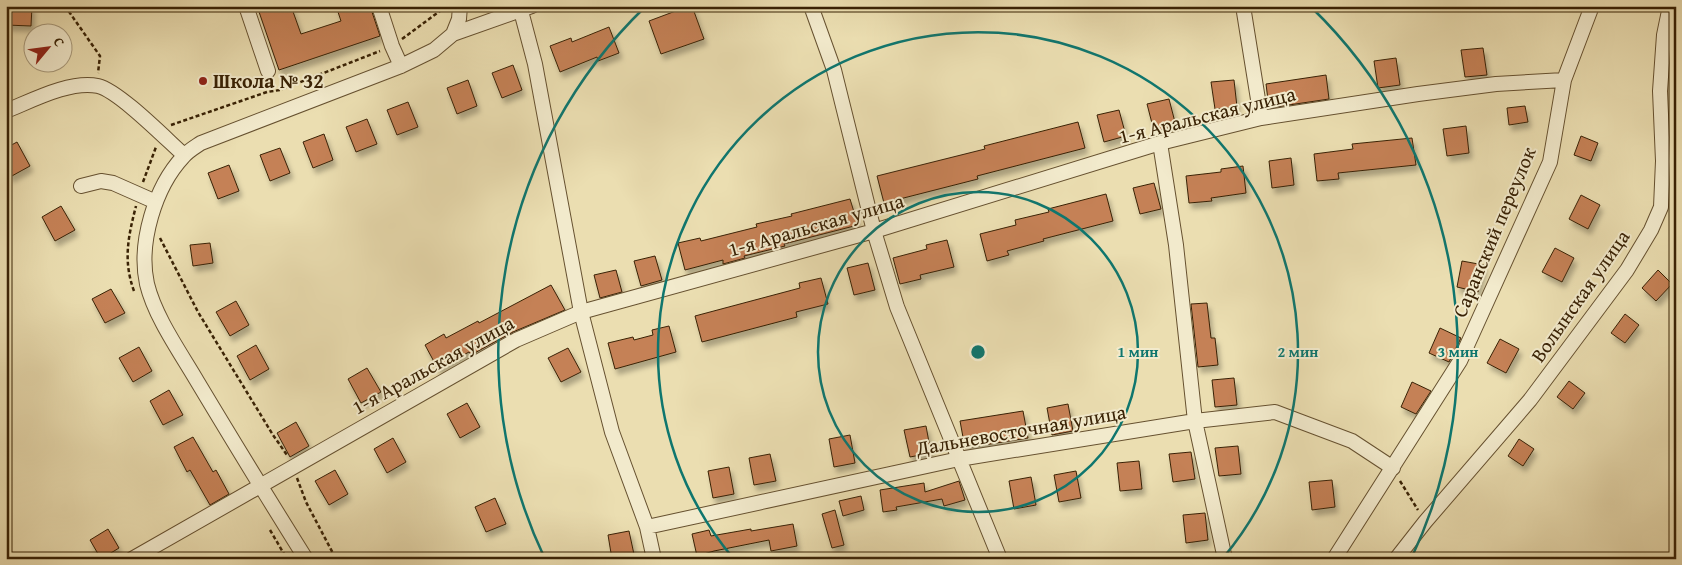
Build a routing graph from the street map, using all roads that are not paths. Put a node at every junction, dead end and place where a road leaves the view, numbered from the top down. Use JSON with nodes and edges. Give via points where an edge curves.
{"nodes":[{"id":1,"x":246,"y":6,"type":"edge"},
{"id":2,"x":379,"y":6,"type":"edge"},
{"id":3,"x":460,"y":6,"type":"edge"},
{"id":4,"x":811,"y":6,"type":"edge"},
{"id":5,"x":1243,"y":6,"type":"edge"},
{"id":6,"x":1592,"y":6,"type":"edge"},
{"id":7,"x":1670,"y":6,"type":"edge"},
{"id":8,"x":527,"y":8,"type":"edge"},
{"id":9,"x":453,"y":34,"type":"junction"},
{"id":10,"x":401,"y":66,"type":"junction"},
{"id":11,"x":268,"y":72,"type":"dead end"},
{"id":12,"x":1564,"y":80,"type":"junction"},
{"id":13,"x":6,"y":111,"type":"edge"},
{"id":14,"x":1261,"y":118,"type":"junction"},
{"id":15,"x":1160,"y":144,"type":"junction"},
{"id":16,"x":184,"y":155,"type":"junction"},
{"id":17,"x":81,"y":186,"type":"dead end"},
{"id":18,"x":156,"y":202,"type":"junction"},
{"id":19,"x":874,"y":231,"type":"junction"},
{"id":20,"x":581,"y":312,"type":"junction"},
{"id":21,"x":1195,"y":421,"type":"junction"},
{"id":22,"x":959,"y":459,"type":"junction"},
{"id":23,"x":1393,"y":468,"type":"junction"},
{"id":24,"x":259,"y":486,"type":"junction"},
{"id":25,"x":648,"y":527,"type":"junction"},
{"id":26,"x":132,"y":559,"type":"edge"},
{"id":27,"x":306,"y":559,"type":"edge"},
{"id":28,"x":654,"y":559,"type":"edge"},
{"id":29,"x":1000,"y":559,"type":"edge"},
{"id":30,"x":1224,"y":559,"type":"edge"},
{"id":31,"x":1334,"y":559,"type":"edge"},
{"id":32,"x":1396,"y":559,"type":"edge"}],
"edges":[{"from":1,"to":11,"type":"street"},
{"from":2,"to":10,"type":"street"},
{"from":3,"to":9,"type":"street"},
{"from":4,"to":19,"type":"street","via":[[834,70]]},
{"from":5,"to":14,"type":"street"},
{"from":6,"to":12,"type":"street","name":"Саранский переулок"},
{"from":7,"to":32,"type":"street","name":"Волынская улица","via":[[1664,35],[1660,91],[1661,207],[1651,230],[1627,270],[1530,400]]},
{"from":8,"to":9,"type":"street"},
{"from":8,"to":20,"type":"street"},
{"from":9,"to":10,"type":"street","via":[[434,50]]},
{"from":10,"to":16,"type":"street","via":[[216,136]]},
{"from":12,"to":14,"type":"street","name":"1-я Аральская улица","via":[[1496,84]]},
{"from":12,"to":23,"type":"street","name":"Саранский переулок","via":[[1550,162],[1460,362]]},
{"from":13,"to":16,"type":"street","via":[[57,91],[97,86],[118,96]]},
{"from":14,"to":15,"type":"street","name":"1-я Аральская улица"},
{"from":15,"to":19,"type":"street","name":"1-я Аральская улица"},
{"from":15,"to":21,"type":"street","via":[[1176,245]]},
{"from":16,"to":18,"type":"street","via":[[172,169]]},
{"from":17,"to":18,"type":"street","via":[[101,181],[113,183]]},
{"from":18,"to":24,"type":"street","via":[[145,256],[151,296]]},
{"from":19,"to":20,"type":"street","name":"1-я Аральская улица"},
{"from":19,"to":22,"type":"street","via":[[897,307]]},
{"from":20,"to":24,"type":"street","name":"1-я Аральская улица","via":[[516,340]]},
{"from":20,"to":25,"type":"street","via":[[612,432]]},
{"from":21,"to":22,"type":"street","name":"Дальневосточная улица"},
{"from":21,"to":23,"type":"street","name":"Дальневосточная улица","via":[[1275,412],[1352,441]]},
{"from":21,"to":30,"type":"street"},
{"from":22,"to":25,"type":"street","name":"Дальневосточная улица"},
{"from":22,"to":29,"type":"street"},
{"from":23,"to":31,"type":"street","name":"Саранский переулок"},
{"from":24,"to":26,"type":"street","name":"1-я Аральская улица"},
{"from":24,"to":27,"type":"street"},
{"from":25,"to":28,"type":"street"}]}
